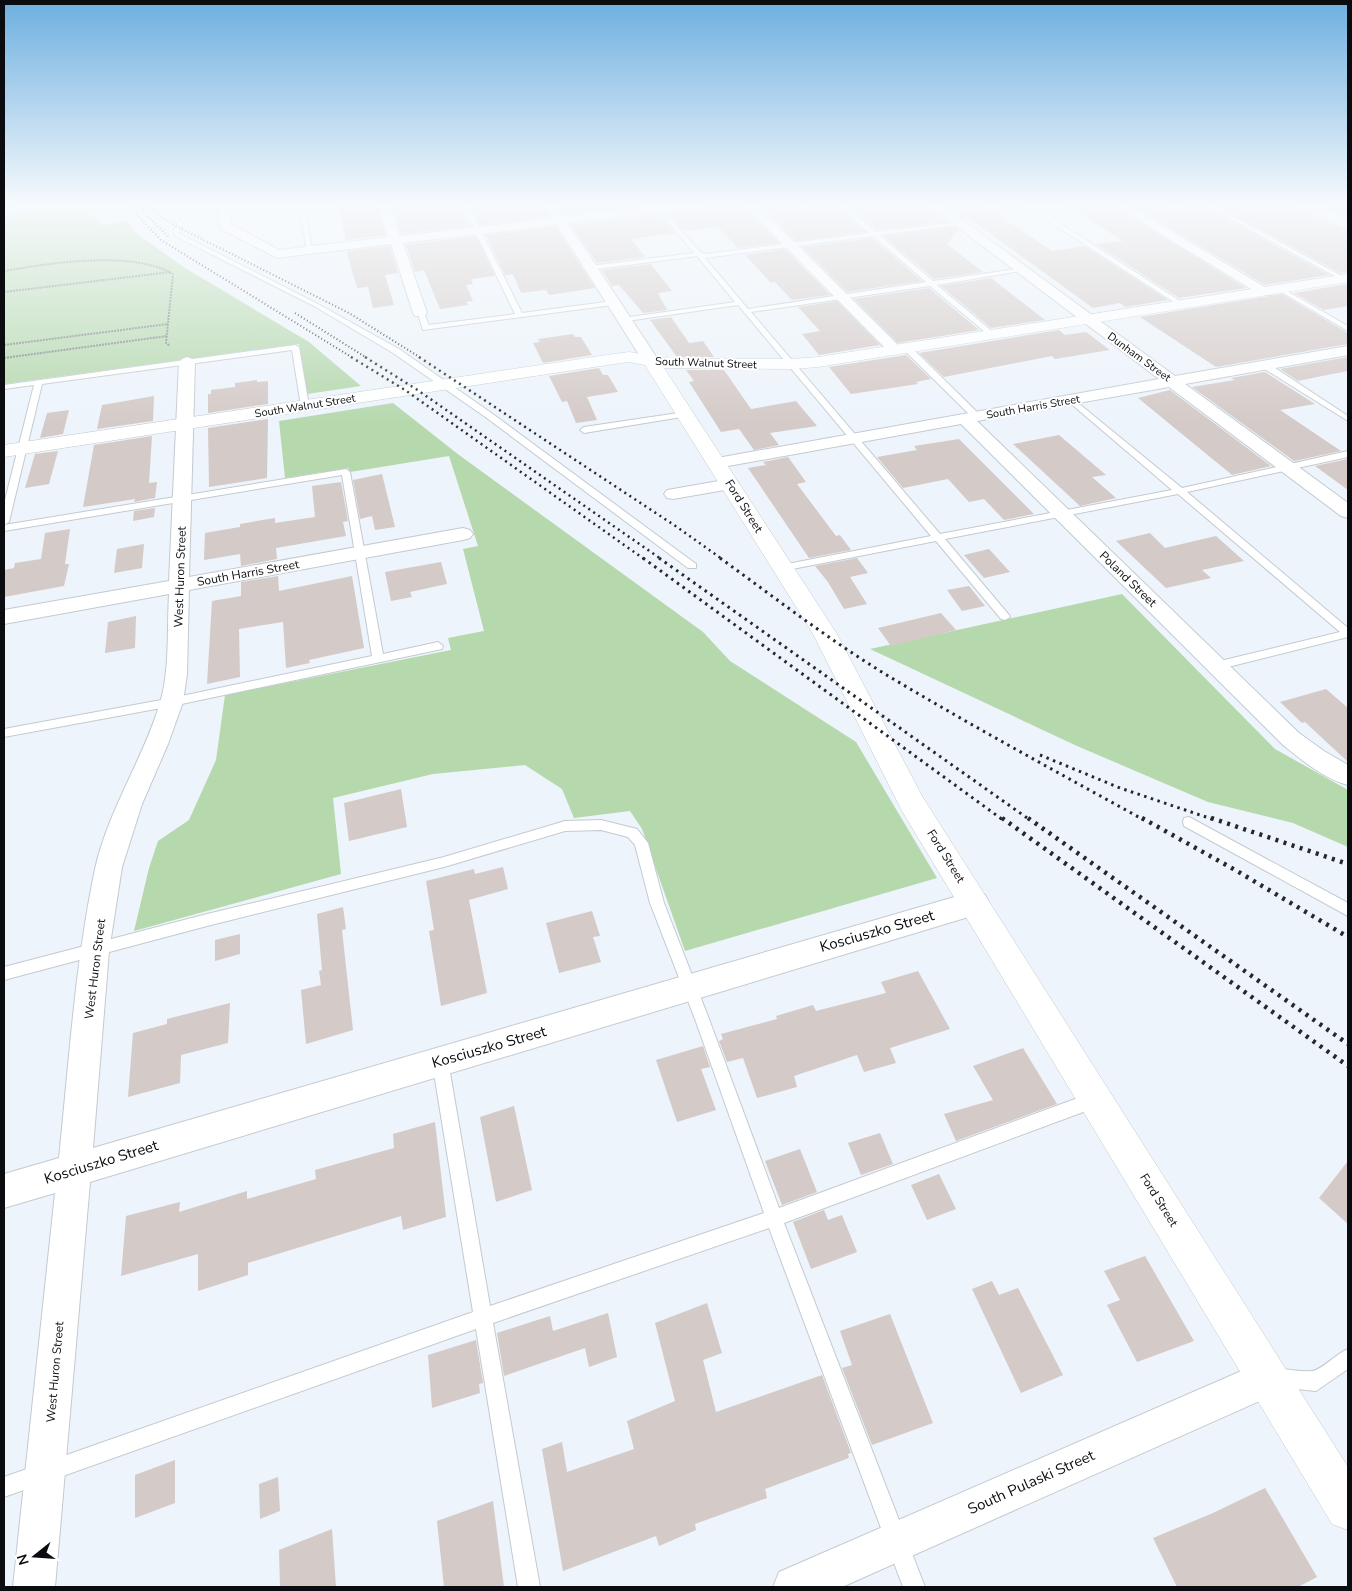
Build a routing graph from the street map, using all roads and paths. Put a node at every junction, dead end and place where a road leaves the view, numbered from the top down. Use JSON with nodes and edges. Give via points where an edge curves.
{"nodes":[{"id":1,"x":136,"y":276,"type":"edge"},
{"id":2,"x":173,"y":276,"type":"edge"},
{"id":3,"x":259,"y":276,"type":"edge"},
{"id":4,"x":408,"y":276,"type":"edge"},
{"id":5,"x":500,"y":276,"type":"edge"},
{"id":6,"x":595,"y":276,"type":"edge"},
{"id":7,"x":718,"y":276,"type":"edge"},
{"id":8,"x":821,"y":276,"type":"edge"},
{"id":9,"x":923,"y":276,"type":"edge"},
{"id":10,"x":983,"y":276,"type":"edge"},
{"id":11,"x":1032,"y":276,"type":"edge"},
{"id":12,"x":1138,"y":276,"type":"edge"},
{"id":13,"x":1248,"y":276,"type":"edge"},
{"id":14,"x":1344,"y":281,"type":"edge"},
{"id":15,"x":932,"y":284,"type":"junction"},
{"id":16,"x":1273,"y":290,"type":"junction"},
{"id":17,"x":4,"y":292,"type":"edge"},
{"id":18,"x":842,"y":297,"type":"junction"},
{"id":19,"x":613,"y":303,"type":"junction"},
{"id":20,"x":740,"y":303,"type":"junction"},
{"id":21,"x":1182,"y":305,"type":"junction"},
{"id":22,"x":747,"y":311,"type":"junction"},
{"id":23,"x":420,"y":313,"type":"joint"},
{"id":24,"x":519,"y":315,"type":"junction"},
{"id":25,"x":623,"y":320,"type":"junction"},
{"id":26,"x":1088,"y":320,"type":"junction"},
{"id":27,"x":168,"y":324,"type":"junction"},
{"id":28,"x":1348,"y":330,"type":"edge"},
{"id":29,"x":990,"y":335,"type":"junction"},
{"id":30,"x":167,"y":336,"type":"junction"},
{"id":31,"x":4,"y":345,"type":"edge"},
{"id":32,"x":170,"y":346,"type":"dead end"},
{"id":33,"x":901,"y":349,"type":"junction"},
{"id":34,"x":1348,"y":350,"type":"edge"},
{"id":35,"x":4,"y":358,"type":"edge"},
{"id":36,"x":650,"y":361,"type":"junction"},
{"id":37,"x":187,"y":362,"type":"junction"},
{"id":38,"x":792,"y":364,"type":"junction"},
{"id":39,"x":1266,"y":366,"type":"junction"},
{"id":40,"x":39,"y":382,"type":"junction"},
{"id":41,"x":1174,"y":382,"type":"junction"},
{"id":42,"x":443,"y":385,"type":"junction"},
{"id":43,"x":4,"y":387,"type":"edge"},
{"id":44,"x":1072,"y":400,"type":"junction"},
{"id":45,"x":304,"y":406,"type":"junction"},
{"id":46,"x":685,"y":414,"type":"junction"},
{"id":47,"x":971,"y":418,"type":"junction"},
{"id":48,"x":1348,"y":420,"type":"edge"},
{"id":49,"x":185,"y":424,"type":"junction"},
{"id":50,"x":584,"y":430,"type":"dead end"},
{"id":51,"x":854,"y":438,"type":"junction"},
{"id":52,"x":13,"y":450,"type":"edge"},
{"id":53,"x":1348,"y":454,"type":"edge"},
{"id":54,"x":717,"y":463,"type":"junction"},
{"id":55,"x":1287,"y":468,"type":"junction"},
{"id":56,"x":730,"y":484,"type":"junction"},
{"id":57,"x":1179,"y":491,"type":"junction"},
{"id":58,"x":673,"y":494,"type":"dead end"},
{"id":59,"x":182,"y":498,"type":"junction"},
{"id":60,"x":1348,"y":512,"type":"edge"},
{"id":61,"x":1061,"y":513,"type":"junction"},
{"id":62,"x":4,"y":522,"type":"edge"},
{"id":63,"x":4,"y":528,"type":"edge"},
{"id":64,"x":463,"y":534,"type":"dead end"},
{"id":65,"x":936,"y":537,"type":"junction"},
{"id":66,"x":360,"y":553,"type":"junction"},
{"id":67,"x":692,"y":566,"type":"dead end"},
{"id":68,"x":782,"y":568,"type":"junction"},
{"id":69,"x":180,"y":585,"type":"junction"},
{"id":70,"x":4,"y":617,"type":"edge"},
{"id":71,"x":1006,"y":617,"type":"dead end"},
{"id":72,"x":1348,"y":634,"type":"edge"},
{"id":73,"x":438,"y":646,"type":"dead end"},
{"id":74,"x":378,"y":659,"type":"junction"},
{"id":75,"x":1216,"y":666,"type":"junction"},
{"id":76,"x":172,"y":702,"type":"junction"},
{"id":77,"x":4,"y":733,"type":"edge"},
{"id":78,"x":1348,"y":776,"type":"edge"},
{"id":79,"x":1189,"y":822,"type":"dead end"},
{"id":80,"x":975,"y":903,"type":"junction"},
{"id":81,"x":1348,"y":910,"type":"edge"},
{"id":82,"x":95,"y":950,"type":"junction"},
{"id":83,"x":4,"y":974,"type":"edge"},
{"id":84,"x":689,"y":988,"type":"junction"},
{"id":85,"x":440,"y":1061,"type":"junction"},
{"id":86,"x":1097,"y":1099,"type":"junction"},
{"id":87,"x":74,"y":1170,"type":"junction"},
{"id":88,"x":4,"y":1191,"type":"edge"},
{"id":89,"x":774,"y":1218,"type":"junction"},
{"id":90,"x":484,"y":1317,"type":"junction"},
{"id":91,"x":1348,"y":1358,"type":"edge"},
{"id":92,"x":1269,"y":1378,"type":"junction"},
{"id":93,"x":45,"y":1472,"type":"junction"},
{"id":94,"x":4,"y":1487,"type":"edge"},
{"id":95,"x":1348,"y":1508,"type":"edge"},
{"id":96,"x":896,"y":1542,"type":"junction"},
{"id":97,"x":34,"y":1587,"type":"edge"},
{"id":98,"x":529,"y":1587,"type":"edge"},
{"id":99,"x":794,"y":1587,"type":"edge"},
{"id":100,"x":914,"y":1587,"type":"edge"}],
"edges":[{"from":1,"to":17,"type":"path"},
{"from":2,"to":27,"type":"path"},
{"from":3,"to":42,"type":"lane","via":[[396,351]]},
{"from":4,"to":23,"type":"street"},
{"from":5,"to":24,"type":"lane"},
{"from":6,"to":19,"type":"street","name":"Ford Street"},
{"from":7,"to":20,"type":"lane"},
{"from":8,"to":18,"type":"street"},
{"from":9,"to":15,"type":"lane"},
{"from":10,"to":15,"type":"lane"},
{"from":11,"to":26,"type":"street","name":"Dunham Street"},
{"from":12,"to":21,"type":"lane"},
{"from":13,"to":16,"type":"street"},
{"from":14,"to":16,"type":"street","name":"South Walnut Street"},
{"from":15,"to":18,"type":"lane"},
{"from":15,"to":29,"type":"lane"},
{"from":16,"to":21,"type":"street","name":"South Walnut Street"},
{"from":16,"to":28,"type":"lane"},
{"from":18,"to":22,"type":"lane"},
{"from":18,"to":33,"type":"street"},
{"from":19,"to":24,"type":"lane"},
{"from":19,"to":25,"type":"street","name":"Ford Street"},
{"from":20,"to":22,"type":"lane"},
{"from":20,"to":25,"type":"lane"},
{"from":21,"to":26,"type":"street","name":"South Walnut Street"},
{"from":22,"to":38,"type":"lane"},
{"from":23,"to":24,"type":"lane","via":[[426,328]]},
{"from":25,"to":36,"type":"street","name":"Ford Street"},
{"from":26,"to":29,"type":"street","name":"South Walnut Street"},
{"from":26,"to":41,"type":"street","name":"Dunham Street"},
{"from":27,"to":30,"type":"path"},
{"from":27,"to":31,"type":"path"},
{"from":29,"to":33,"type":"street","name":"South Walnut Street"},
{"from":30,"to":32,"type":"path","via":[[166,342]]},
{"from":30,"to":35,"type":"path"},
{"from":33,"to":38,"type":"street","name":"South Walnut Street"},
{"from":33,"to":47,"type":"lane"},
{"from":34,"to":39,"type":"street","name":"South Harris Street"},
{"from":36,"to":38,"type":"street","name":"South Walnut Street","via":[[671,364]]},
{"from":36,"to":42,"type":"street","name":"South Walnut Street","via":[[629,358],[607,360]]},
{"from":36,"to":46,"type":"street","name":"Ford Street"},
{"from":37,"to":40,"type":"lane"},
{"from":37,"to":45,"type":"lane","via":[[295,347]]},
{"from":37,"to":49,"type":"street","name":"West Huron Street"},
{"from":38,"to":51,"type":"lane"},
{"from":39,"to":41,"type":"street","name":"South Harris Street"},
{"from":39,"to":48,"type":"lane"},
{"from":40,"to":43,"type":"lane"},
{"from":40,"to":52,"type":"lane"},
{"from":41,"to":44,"type":"street","name":"South Harris Street"},
{"from":41,"to":55,"type":"street","name":"Dunham Street"},
{"from":42,"to":45,"type":"street","name":"South Walnut Street"},
{"from":42,"to":67,"type":"lane"},
{"from":44,"to":47,"type":"street","name":"South Harris Street"},
{"from":44,"to":57,"type":"lane"},
{"from":45,"to":49,"type":"street","name":"South Walnut Street"},
{"from":46,"to":50,"type":"lane"},
{"from":46,"to":54,"type":"street","name":"Ford Street"},
{"from":47,"to":51,"type":"street","name":"South Harris Street"},
{"from":47,"to":61,"type":"street","name":"Poland Street"},
{"from":49,"to":52,"type":"street","name":"South Walnut Street"},
{"from":49,"to":59,"type":"street","name":"West Huron Street"},
{"from":51,"to":54,"type":"street","name":"South Harris Street"},
{"from":51,"to":65,"type":"lane"},
{"from":52,"to":62,"type":"lane"},
{"from":53,"to":55,"type":"lane"},
{"from":54,"to":56,"type":"street","name":"Ford Street"},
{"from":55,"to":57,"type":"lane"},
{"from":55,"to":60,"type":"street","name":"Dunham Street"},
{"from":56,"to":58,"type":"street"},
{"from":56,"to":68,"type":"street","name":"Ford Street"},
{"from":57,"to":61,"type":"lane"},
{"from":57,"to":72,"type":"lane"},
{"from":59,"to":63,"type":"lane"},
{"from":59,"to":66,"type":"lane","via":[[346,472]]},
{"from":59,"to":69,"type":"street","name":"West Huron Street"},
{"from":61,"to":65,"type":"lane"},
{"from":61,"to":75,"type":"street","name":"Poland Street"},
{"from":64,"to":66,"type":"street","name":"South Harris Street"},
{"from":65,"to":68,"type":"lane"},
{"from":65,"to":71,"type":"lane"},
{"from":66,"to":69,"type":"street","name":"South Harris Street"},
{"from":66,"to":74,"type":"lane"},
{"from":68,"to":80,"type":"street","name":"Ford Street","via":[[825,634],[912,803]]},
{"from":69,"to":70,"type":"street","name":"South Harris Street"},
{"from":69,"to":76,"type":"street","name":"West Huron Street"},
{"from":72,"to":75,"type":"lane"},
{"from":73,"to":74,"type":"lane"},
{"from":74,"to":76,"type":"lane"},
{"from":75,"to":78,"type":"street","name":"Poland Street","via":[[1291,739]]},
{"from":76,"to":77,"type":"lane"},
{"from":76,"to":82,"type":"street","name":"West Huron Street","via":[[129,804],[112,858]]},
{"from":79,"to":81,"type":"lane"},
{"from":80,"to":84,"type":"street","name":"Kosciuszko Street"},
{"from":80,"to":86,"type":"street","name":"Ford Street"},
{"from":82,"to":83,"type":"lane"},
{"from":82,"to":84,"type":"lane","via":[[444,862],[565,826],[601,825],[632,833],[641,843],[657,903]]},
{"from":82,"to":87,"type":"street","name":"West Huron Street"},
{"from":84,"to":85,"type":"street","name":"Kosciuszko Street"},
{"from":84,"to":89,"type":"lane"},
{"from":85,"to":87,"type":"street","name":"Kosciuszko Street"},
{"from":85,"to":90,"type":"lane"},
{"from":86,"to":89,"type":"lane"},
{"from":86,"to":92,"type":"street","name":"Ford Street"},
{"from":87,"to":88,"type":"street","name":"Kosciuszko Street"},
{"from":87,"to":93,"type":"street","name":"West Huron Street"},
{"from":89,"to":90,"type":"lane"},
{"from":89,"to":96,"type":"lane"},
{"from":90,"to":93,"type":"lane"},
{"from":90,"to":98,"type":"lane"},
{"from":91,"to":92,"type":"lane","via":[[1316,1381]]},
{"from":92,"to":95,"type":"street","name":"Ford Street"},
{"from":92,"to":96,"type":"street","name":"South Pulaski Street"},
{"from":93,"to":94,"type":"lane"},
{"from":93,"to":97,"type":"street","name":"West Huron Street"},
{"from":96,"to":99,"type":"street","name":"South Pulaski Street"},
{"from":96,"to":100,"type":"lane"}]}
